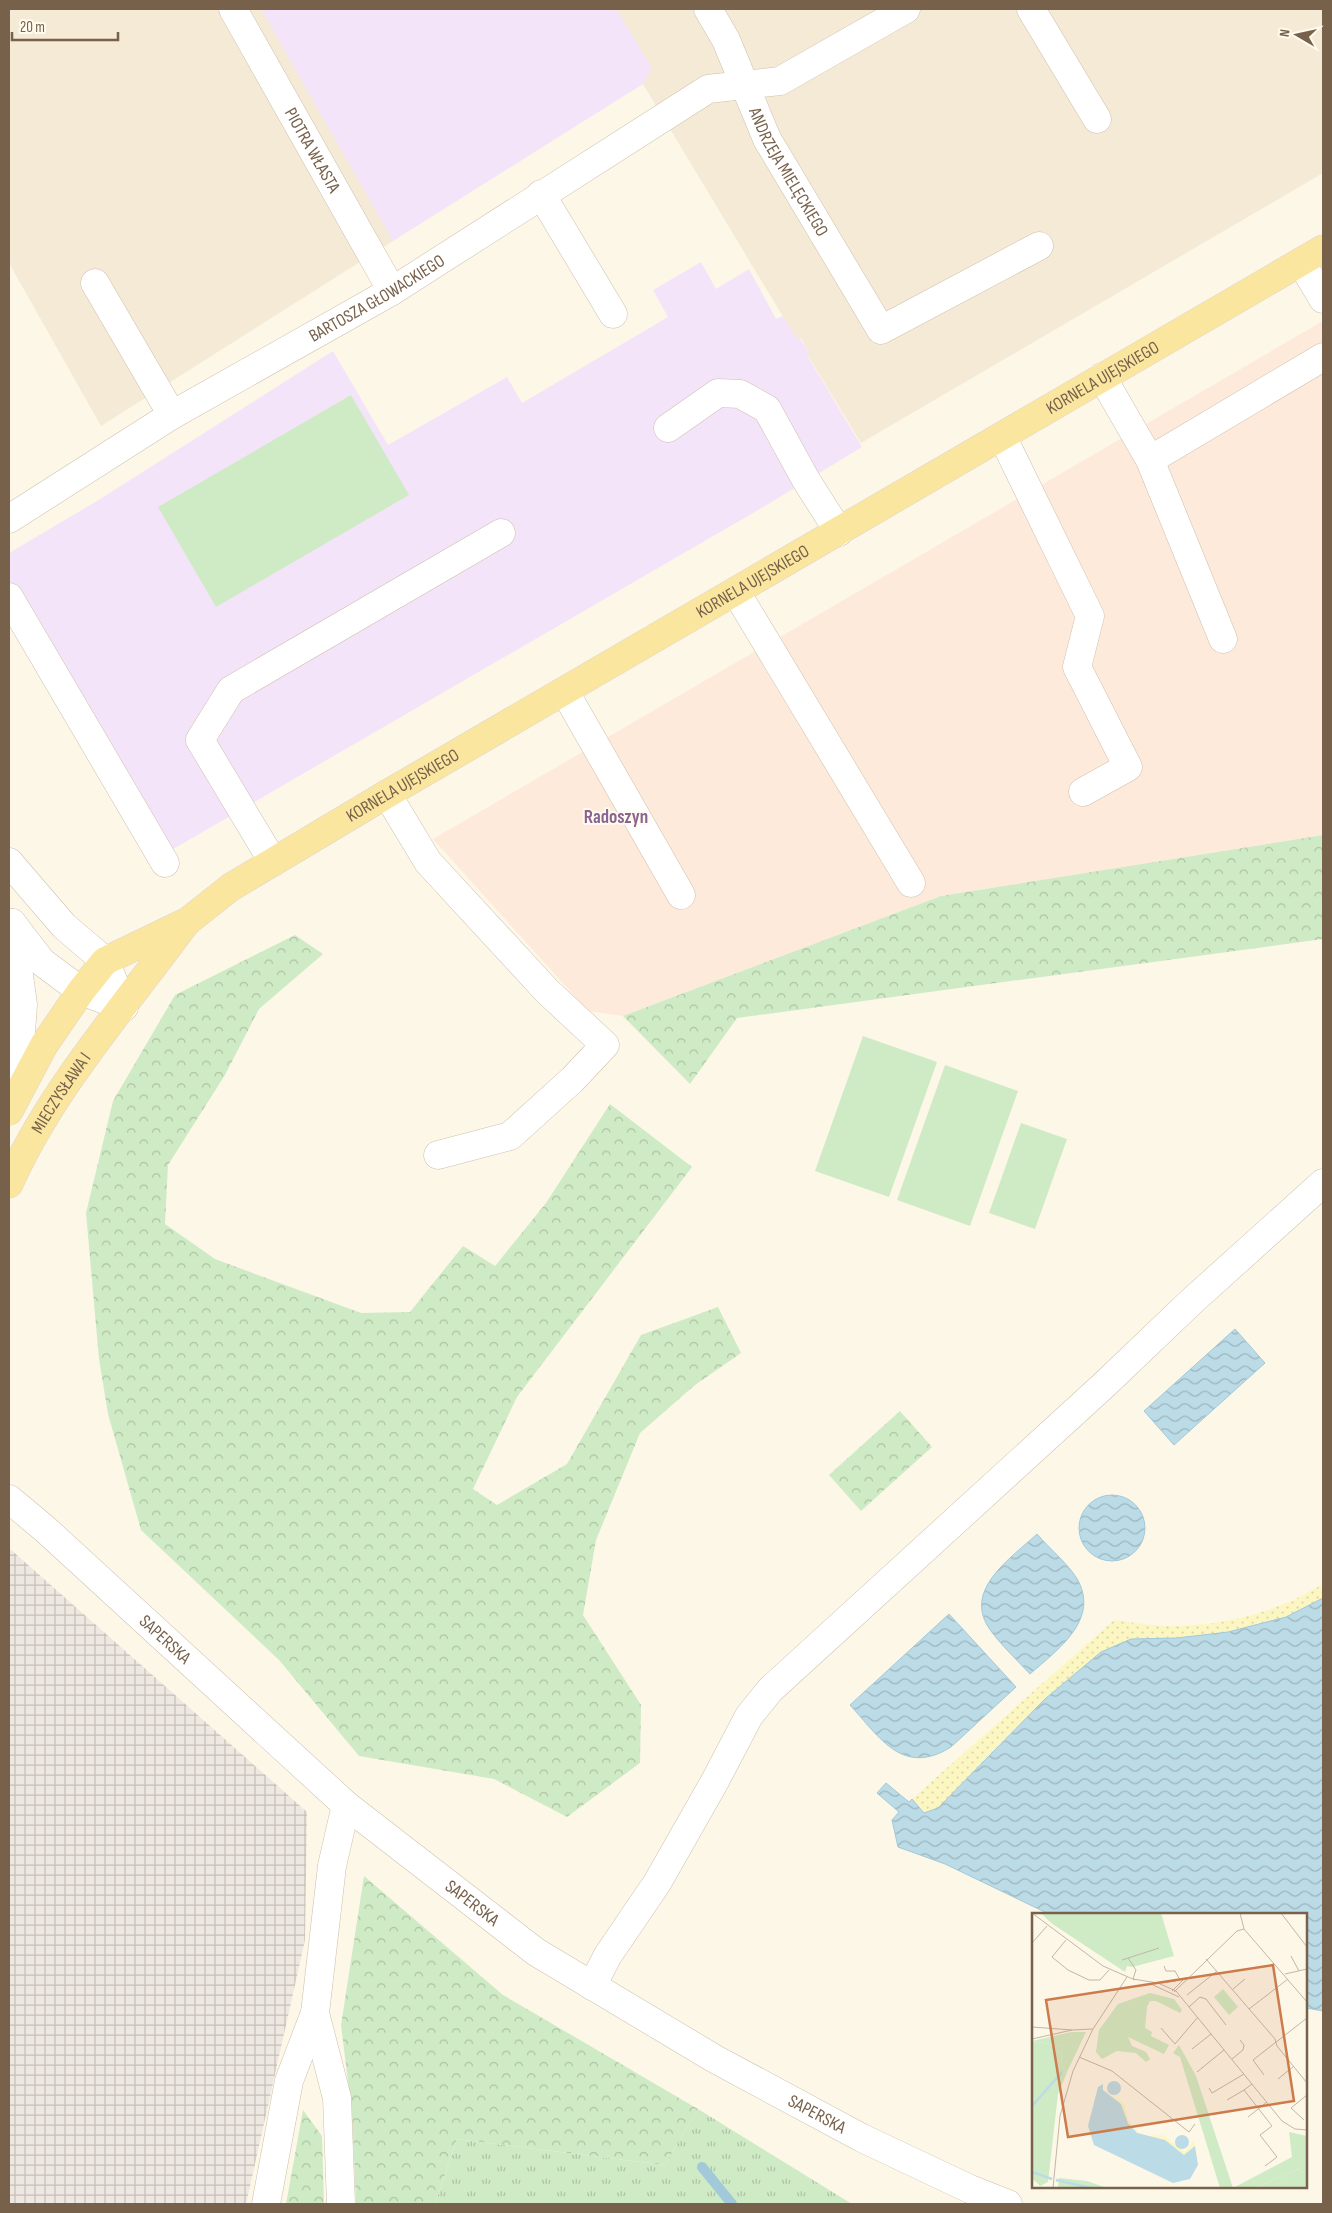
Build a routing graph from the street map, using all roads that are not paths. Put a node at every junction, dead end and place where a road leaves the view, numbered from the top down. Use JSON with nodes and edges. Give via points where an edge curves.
{"nodes":[{"id":1,"x":233,"y":9,"type":"edge"},
{"id":2,"x":708,"y":9,"type":"edge"},
{"id":3,"x":906,"y":9,"type":"edge"},
{"id":4,"x":1031,"y":9,"type":"edge"},
{"id":5,"x":745,"y":85,"type":"junction"},
{"id":6,"x":1097,"y":119,"type":"dead end"},
{"id":7,"x":542,"y":194,"type":"junction"},
{"id":8,"x":1039,"y":246,"type":"dead end"},
{"id":9,"x":1312,"y":256,"type":"edge"},
{"id":10,"x":95,"y":283,"type":"dead end"},
{"id":11,"x":392,"y":291,"type":"junction"},
{"id":12,"x":1323,"y":299,"type":"edge"},
{"id":13,"x":613,"y":314,"type":"dead end"},
{"id":14,"x":1323,"y":357,"type":"edge"},
{"id":15,"x":1102,"y":377,"type":"junction"},
{"id":16,"x":172,"y":415,"type":"junction"},
{"id":17,"x":668,"y":428,"type":"dead end"},
{"id":18,"x":1002,"y":436,"type":"junction"},
{"id":19,"x":1150,"y":460,"type":"junction"},
{"id":20,"x":9,"y":519,"type":"edge"},
{"id":21,"x":839,"y":532,"type":"junction"},
{"id":22,"x":501,"y":533,"type":"dead end"},
{"id":23,"x":736,"y":592,"type":"junction"},
{"id":24,"x":9,"y":597,"type":"edge"},
{"id":25,"x":1223,"y":639,"type":"dead end"},
{"id":26,"x":565,"y":692,"type":"junction"},
{"id":27,"x":1083,"y":792,"type":"dead end"},
{"id":28,"x":387,"y":794,"type":"junction"},
{"id":29,"x":9,"y":862,"type":"edge"},
{"id":30,"x":273,"y":862,"type":"junction"},
{"id":31,"x":165,"y":863,"type":"dead end"},
{"id":32,"x":911,"y":883,"type":"dead end"},
{"id":33,"x":681,"y":895,"type":"dead end"},
{"id":34,"x":10,"y":918,"type":"edge"},
{"id":35,"x":188,"y":921,"type":"junction"},
{"id":36,"x":105,"y":961,"type":"junction"},
{"id":37,"x":81,"y":991,"type":"junction"},
{"id":38,"x":124,"y":1007,"type":"junction"},
{"id":39,"x":9,"y":1102,"type":"edge"},
{"id":40,"x":9,"y":1112,"type":"edge"},
{"id":41,"x":438,"y":1156,"type":"dead end"},
{"id":42,"x":1323,"y":1183,"type":"edge"},
{"id":43,"x":9,"y":1184,"type":"edge"},
{"id":44,"x":9,"y":1499,"type":"edge"},
{"id":45,"x":346,"y":1805,"type":"junction"},
{"id":46,"x":592,"y":1986,"type":"junction"},
{"id":47,"x":316,"y":2013,"type":"junction"},
{"id":48,"x":266,"y":2204,"type":"edge"},
{"id":49,"x":341,"y":2204,"type":"edge"},
{"id":50,"x":1008,"y":2204,"type":"edge"}],
"edges":[{"from":1,"to":11,"type":"street","name":"PIOTRA WŁASTA"},
{"from":2,"to":5,"type":"street","name":"ANDRZEJA MIELĘCKIEGO","via":[[726,40]]},
{"from":3,"to":5,"type":"street","name":"BARTOSZA GŁOWACKIEGO","via":[[780,81]]},
{"from":4,"to":6,"type":"street"},
{"from":5,"to":7,"type":"street","name":"BARTOSZA GŁOWACKIEGO","via":[[708,89]]},
{"from":5,"to":8,"type":"street","name":"ANDRZEJA MIELĘCKIEGO","via":[[767,139],[881,330]]},
{"from":7,"to":11,"type":"street","name":"BARTOSZA GŁOWACKIEGO"},
{"from":7,"to":13,"type":"street"},
{"from":9,"to":12,"type":"street"},
{"from":9,"to":15,"type":"main road","name":"KORNELA UJEJSKIEGO"},
{"from":10,"to":16,"type":"street"},
{"from":11,"to":16,"type":"street","name":"BARTOSZA GŁOWACKIEGO"},
{"from":14,"to":19,"type":"street"},
{"from":15,"to":18,"type":"main road","name":"KORNELA UJEJSKIEGO"},
{"from":15,"to":19,"type":"street"},
{"from":16,"to":20,"type":"street","name":"BARTOSZA GŁOWACKIEGO"},
{"from":17,"to":21,"type":"street","via":[[718,393],[740,394],[766,409]]},
{"from":18,"to":21,"type":"main road","name":"KORNELA UJEJSKIEGO"},
{"from":18,"to":27,"type":"street","via":[[1090,616],[1077,667],[1128,767]]},
{"from":19,"to":25,"type":"street"},
{"from":21,"to":23,"type":"main road","name":"KORNELA UJEJSKIEGO"},
{"from":22,"to":30,"type":"street","via":[[231,690],[200,740]]},
{"from":23,"to":26,"type":"main road","name":"KORNELA UJEJSKIEGO"},
{"from":23,"to":32,"type":"street"},
{"from":24,"to":31,"type":"street"},
{"from":26,"to":28,"type":"main road","name":"KORNELA UJEJSKIEGO"},
{"from":26,"to":33,"type":"street"},
{"from":28,"to":30,"type":"main road","name":"KORNELA UJEJSKIEGO"},
{"from":28,"to":41,"type":"street","via":[[428,862],[546,991],[606,1045],[510,1136]]},
{"from":29,"to":36,"type":"street","via":[[64,926]]},
{"from":30,"to":35,"type":"main road","name":"KORNELA UJEJSKIEGO","via":[[231,887]]},
{"from":34,"to":37,"type":"street","via":[[42,962]]},
{"from":34,"to":39,"type":"street","via":[[23,1005],[19,1059]]},
{"from":35,"to":36,"type":"main road","name":"KORNELA UJEJSKIEGO"},
{"from":35,"to":38,"type":"main road","name":"KORNELA UJEJSKIEGO"},
{"from":36,"to":37,"type":"main road","name":"KORNELA UJEJSKIEGO"},
{"from":36,"to":38,"type":"street"},
{"from":37,"to":38,"type":"street"},
{"from":37,"to":40,"type":"main road","name":"MIECZYSŁAWA I","via":[[44,1045]]},
{"from":38,"to":43,"type":"main road","name":"MIECZYSŁAWA I","via":[[47,1114],[22,1153]]},
{"from":42,"to":46,"type":"street","via":[[770,1690],[749,1716],[657,1883],[608,1955]]},
{"from":44,"to":45,"type":"street","name":"SAPERSKA"},
{"from":45,"to":46,"type":"street","name":"SAPERSKA","via":[[536,1952]]},
{"from":45,"to":47,"type":"street","via":[[332,1866]]},
{"from":46,"to":50,"type":"street","name":"SAPERSKA","via":[[715,2059],[862,2138],[970,2190]]},
{"from":47,"to":48,"type":"street","via":[[288,2082]]},
{"from":47,"to":49,"type":"street","via":[[337,2098]]}]}
